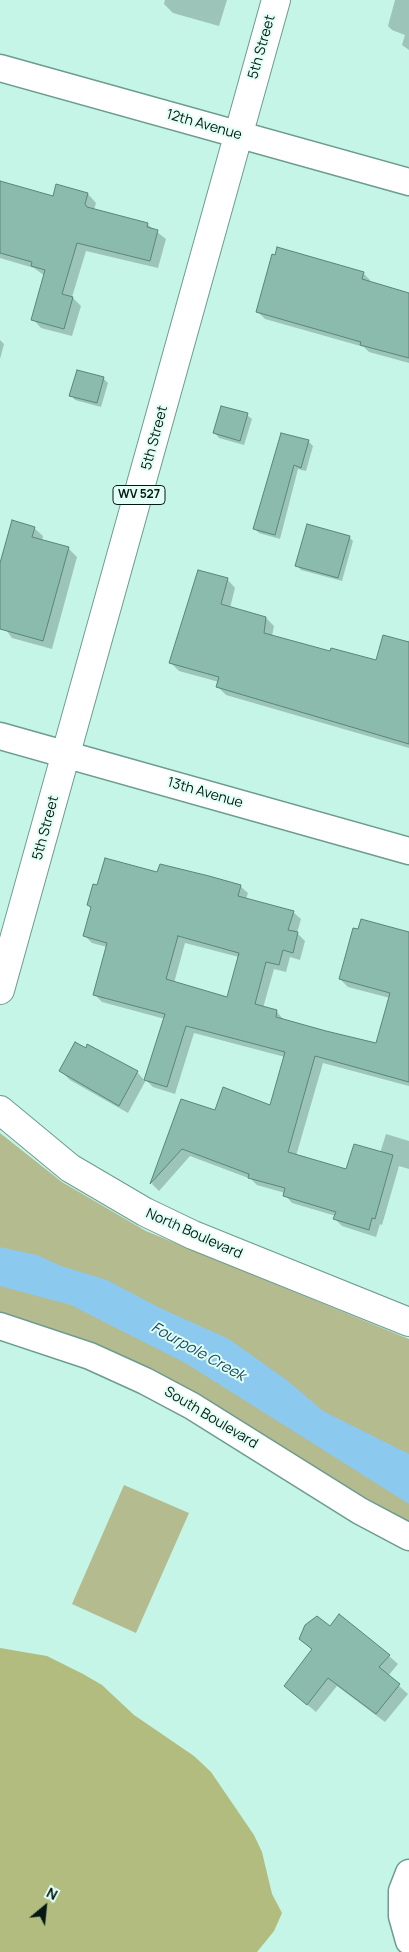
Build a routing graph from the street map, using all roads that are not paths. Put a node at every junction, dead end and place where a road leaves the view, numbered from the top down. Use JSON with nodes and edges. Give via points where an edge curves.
{"nodes":[{"id":1,"x":276,"y":0,"type":"edge"},
{"id":2,"x":0,"y":68,"type":"edge"},
{"id":3,"x":238,"y":134,"type":"junction"},
{"id":4,"x":409,"y":182,"type":"edge"},
{"id":5,"x":0,"y":736,"type":"edge"},
{"id":6,"x":67,"y":754,"type":"junction"},
{"id":7,"x":409,"y":851,"type":"edge"},
{"id":8,"x":0,"y":990,"type":"edge"},
{"id":9,"x":0,"y":1110,"type":"edge"},
{"id":10,"x":409,"y":1322,"type":"edge"},
{"id":11,"x":0,"y":1326,"type":"edge"},
{"id":12,"x":409,"y":1537,"type":"edge"},
{"id":13,"x":409,"y":1873,"type":"edge"},
{"id":14,"x":409,"y":1941,"type":"edge"}],
"edges":[{"from":1,"to":3,"type":"main road","name":"5th Street","number":"WV 527"},
{"from":2,"to":3,"type":"street","name":"12th Avenue"},
{"from":3,"to":4,"type":"street","name":"12th Avenue"},
{"from":3,"to":6,"type":"main road","name":"5th Street","number":"WV 527"},
{"from":5,"to":6,"type":"street","name":"13th Avenue"},
{"from":6,"to":7,"type":"street","name":"13th Avenue"},
{"from":6,"to":8,"type":"main road","name":"5th Street","number":"WV 527"},
{"from":9,"to":10,"type":"main road","name":"North Boulevard","via":[[70,1168],[145,1212],[193,1235]]},
{"from":11,"to":12,"type":"street","name":"South Boulevard","via":[[90,1356],[145,1380],[360,1511]]},
{"from":13,"to":14,"type":"street","via":[[402,1892],[402,1916]]}]}
